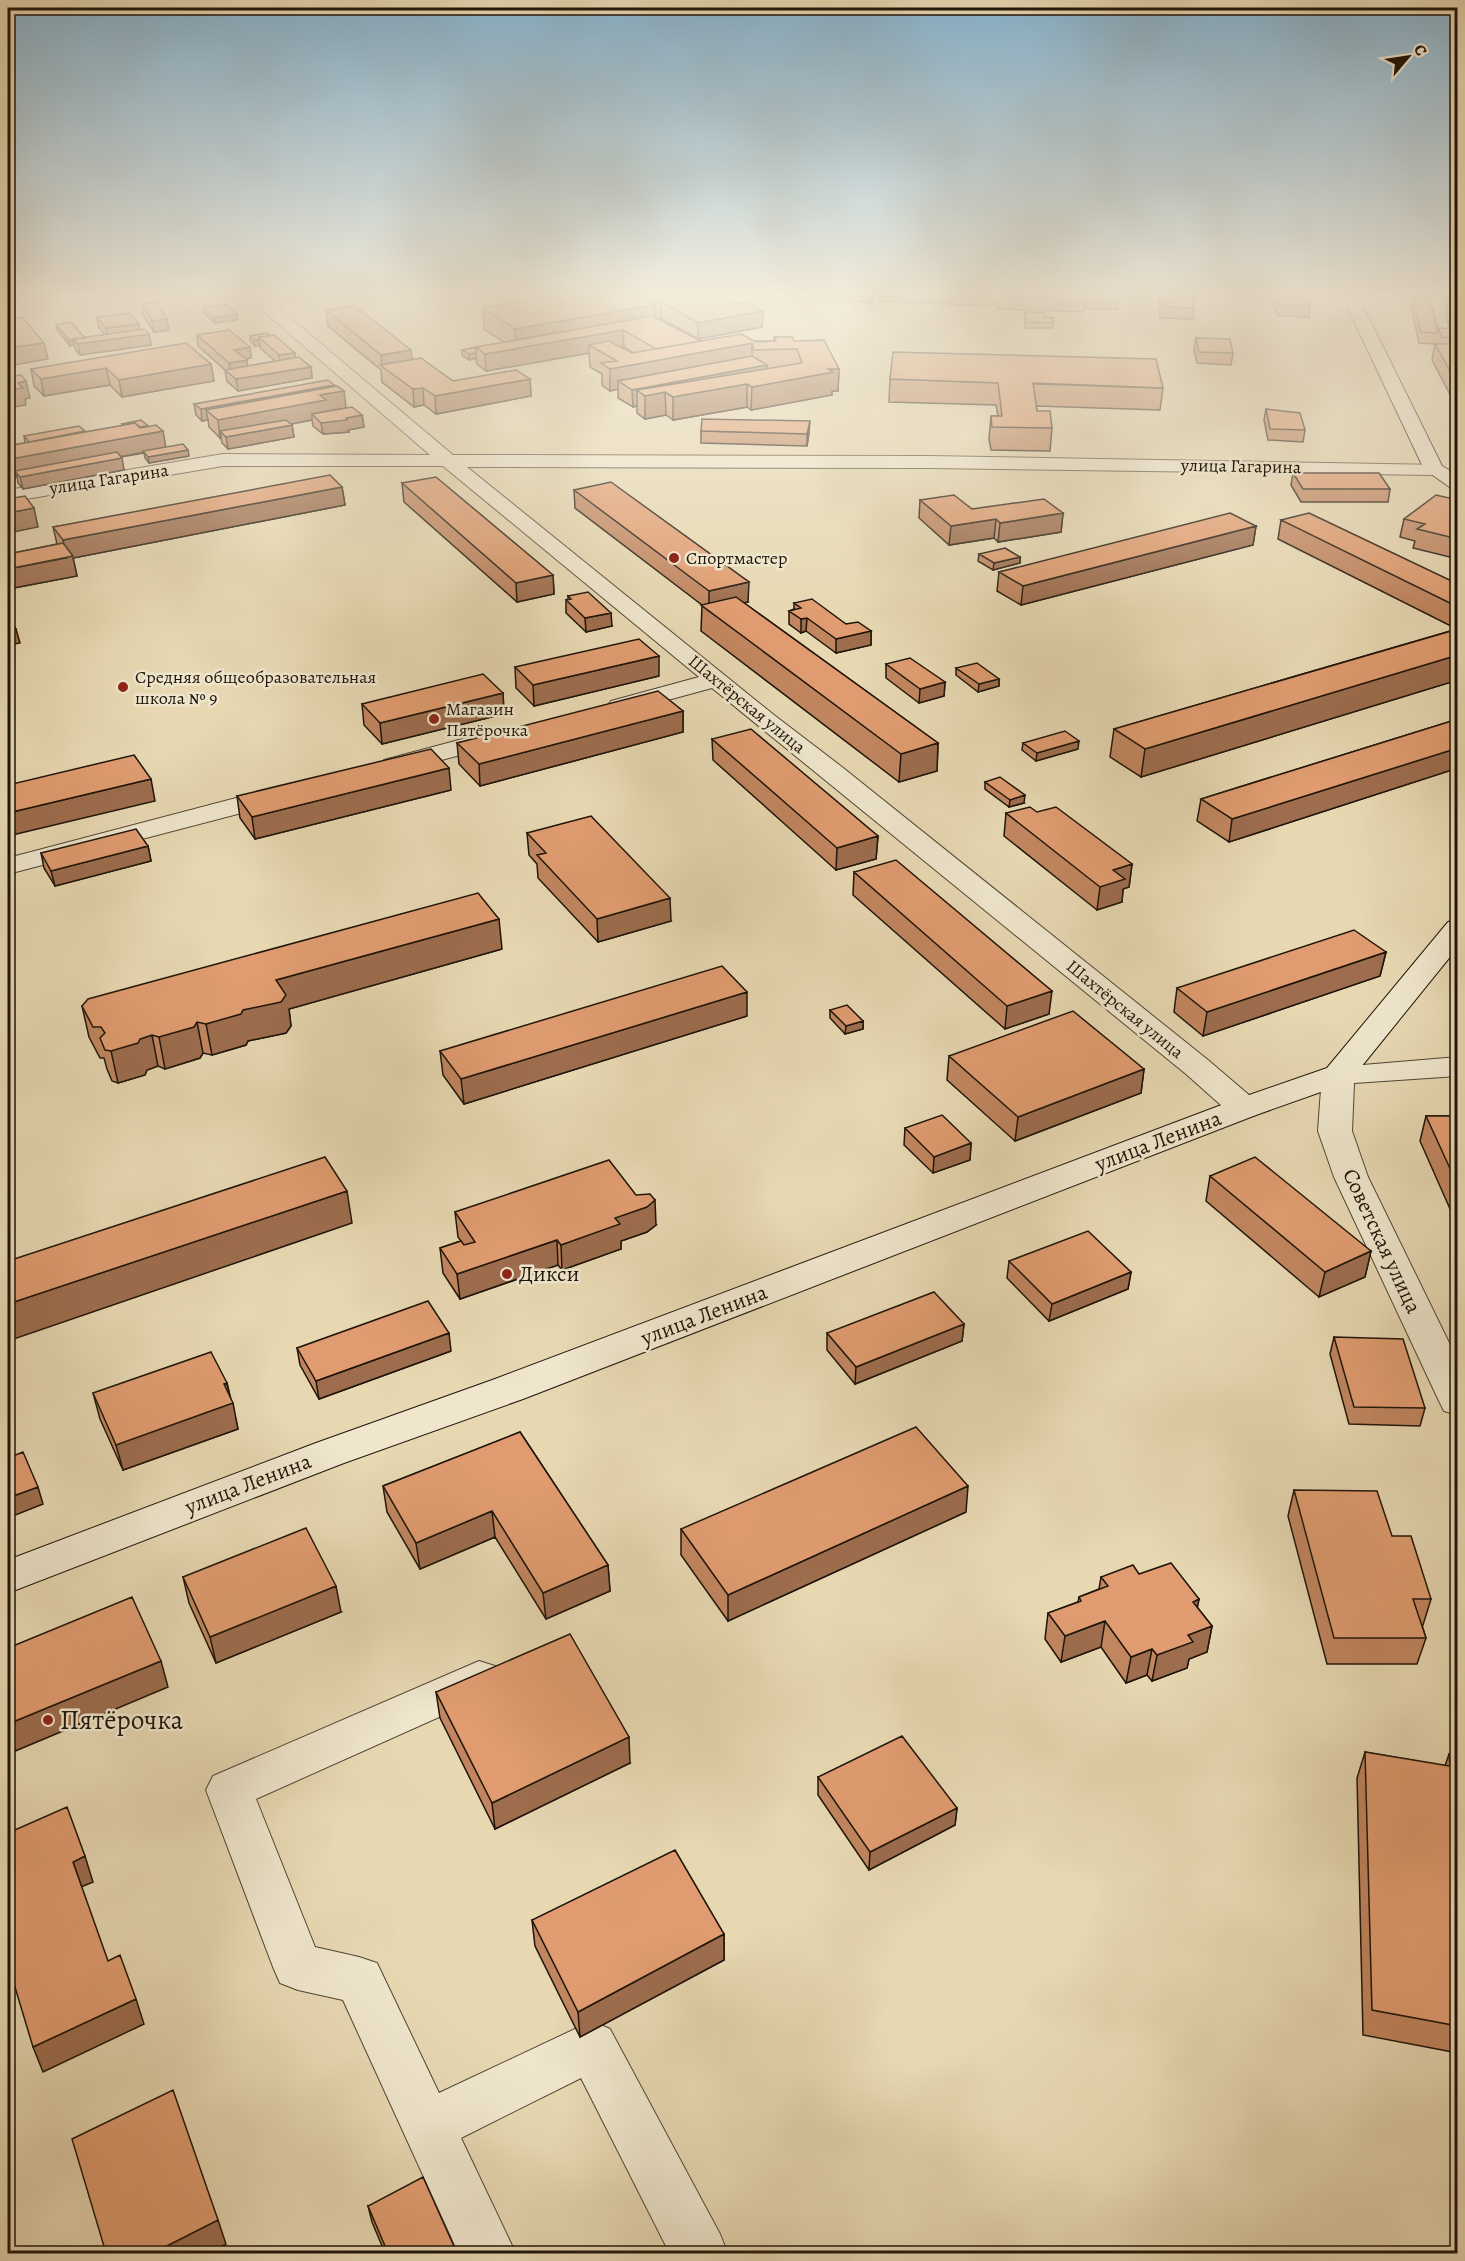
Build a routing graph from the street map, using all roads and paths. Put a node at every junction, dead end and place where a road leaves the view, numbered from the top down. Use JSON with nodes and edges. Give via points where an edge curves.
{"nodes":[{"id":1,"x":378,"y":402,"type":"edge"},
{"id":2,"x":1403,"y":402,"type":"edge"},
{"id":3,"x":445,"y":459,"type":"junction"},
{"id":4,"x":1434,"y":469,"type":"junction"},
{"id":5,"x":1458,"y":484,"type":"edge"},
{"id":6,"x":8,"y":496,"type":"edge"},
{"id":7,"x":717,"y":680,"type":"junction"},
{"id":8,"x":602,"y":710,"type":"edge"},
{"id":9,"x":522,"y":731,"type":"edge"},
{"id":10,"x":374,"y":770,"type":"edge"},
{"id":11,"x":305,"y":788,"type":"edge"},
{"id":12,"x":8,"y":866,"type":"edge"},
{"id":13,"x":1458,"y":928,"type":"edge"},
{"id":14,"x":1458,"y":1066,"type":"edge"},
{"id":15,"x":1338,"y":1074,"type":"junction"},
{"id":16,"x":1244,"y":1108,"type":"junction"},
{"id":17,"x":1458,"y":1401,"type":"edge"},
{"id":18,"x":8,"y":1577,"type":"edge"},
{"id":19,"x":519,"y":1660,"type":"edge"},
{"id":20,"x":428,"y":2126,"type":"junction"},
{"id":21,"x":488,"y":2253,"type":"edge"},
{"id":22,"x":700,"y":2253,"type":"edge"}],
"edges":[{"from":1,"to":3,"type":"street","name":"Шахтёрская улица"},
{"from":2,"to":4,"type":"street"},
{"from":3,"to":4,"type":"street","name":"улица Гагарина"},
{"from":3,"to":6,"type":"street","name":"улица Гагарина","via":[[223,460]]},
{"from":3,"to":7,"type":"street","name":"Шахтёрская улица"},
{"from":4,"to":5,"type":"street"},
{"from":7,"to":8,"type":"street"},
{"from":7,"to":16,"type":"street","name":"Шахтёрская улица"},
{"from":9,"to":10,"type":"street"},
{"from":11,"to":12,"type":"street"},
{"from":13,"to":15,"type":"street","name":"улица Ленина"},
{"from":14,"to":15,"type":"street"},
{"from":15,"to":16,"type":"street","name":"улица Ленина"},
{"from":15,"to":17,"type":"street","name":"Советская улица","via":[[1335,1131],[1351,1177]]},
{"from":16,"to":18,"type":"street","name":"улица Ленина"},
{"from":19,"to":20,"type":"street","via":[[229,1790],[298,1967],[359,1980]]},
{"from":20,"to":21,"type":"street"},
{"from":20,"to":22,"type":"street","via":[[592,2046]]}]}
